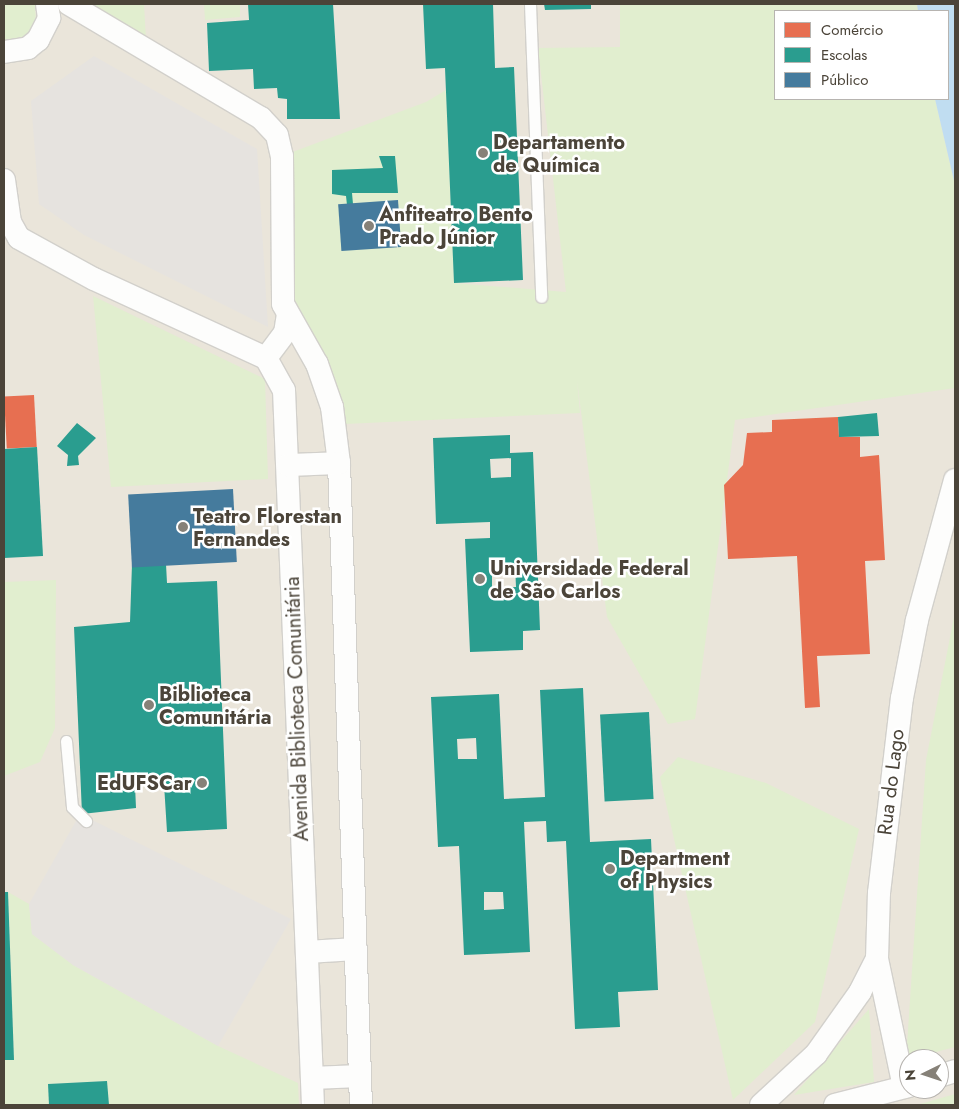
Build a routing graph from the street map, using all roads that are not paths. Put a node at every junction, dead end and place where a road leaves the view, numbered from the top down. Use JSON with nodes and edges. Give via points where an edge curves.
{"nodes":[{"id":1,"x":47,"y":4,"type":"edge"},
{"id":2,"x":69,"y":4,"type":"edge"},
{"id":3,"x":530,"y":4,"type":"edge"},
{"id":4,"x":4,"y":52,"type":"edge"},
{"id":5,"x":4,"y":180,"type":"edge"},
{"id":6,"x":541,"y":297,"type":"dead end"},
{"id":7,"x":288,"y":315,"type":"junction"},
{"id":8,"x":266,"y":358,"type":"junction"},
{"id":9,"x":339,"y":464,"type":"junction"},
{"id":10,"x":288,"y":465,"type":"junction"},
{"id":11,"x":955,"y":480,"type":"edge"},
{"id":12,"x":66,"y":741,"type":"dead end"},
{"id":13,"x":86,"y":821,"type":"dead end"},
{"id":14,"x":356,"y":949,"type":"junction"},
{"id":15,"x":307,"y":952,"type":"junction"},
{"id":16,"x":877,"y":959,"type":"junction"},
{"id":17,"x":899,"y":1052,"type":"edge"},
{"id":18,"x":360,"y":1076,"type":"junction"},
{"id":19,"x":312,"y":1078,"type":"junction"},
{"id":20,"x":899,"y":1088,"type":"edge"},
{"id":21,"x":899,"y":1096,"type":"edge"},
{"id":22,"x":313,"y":1105,"type":"edge"},
{"id":23,"x":361,"y":1105,"type":"edge"},
{"id":24,"x":761,"y":1105,"type":"edge"},
{"id":25,"x":835,"y":1105,"type":"edge"},
{"id":26,"x":881,"y":1105,"type":"edge"}],
"edges":[{"from":1,"to":4,"type":"street","via":[[49,18],[38,40],[28,48]]},
{"from":2,"to":7,"type":"street","via":[[260,118],[277,135],[282,156],[283,295]]},
{"from":3,"to":6,"type":"lane"},
{"from":5,"to":8,"type":"street","via":[[10,222],[19,238],[40,252]]},
{"from":7,"to":8,"type":"street","via":[[285,333]]},
{"from":7,"to":9,"type":"street","via":[[317,364],[326,390]]},
{"from":8,"to":10,"type":"street","name":"Avenida Biblioteca Comunitária","via":[[284,390]]},
{"from":9,"to":10,"type":"street"},
{"from":9,"to":14,"type":"street"},
{"from":10,"to":15,"type":"street","name":"Avenida Biblioteca Comunitária"},
{"from":11,"to":16,"type":"street","name":"Rua do Lago","via":[[917,620],[902,698],[879,893]]},
{"from":12,"to":13,"type":"lane","via":[[72,807]]},
{"from":14,"to":15,"type":"street"},
{"from":14,"to":18,"type":"street"},
{"from":15,"to":19,"type":"street","name":"Avenida Biblioteca Comunitária"},
{"from":16,"to":17,"type":"street","name":"Rua do Lago"},
{"from":16,"to":24,"type":"street","via":[[828,1040]]},
{"from":18,"to":19,"type":"street"},
{"from":18,"to":23,"type":"street"},
{"from":19,"to":22,"type":"street","name":"Avenida Biblioteca Comunitária"},
{"from":20,"to":25,"type":"street"},
{"from":21,"to":26,"type":"street"}]}
